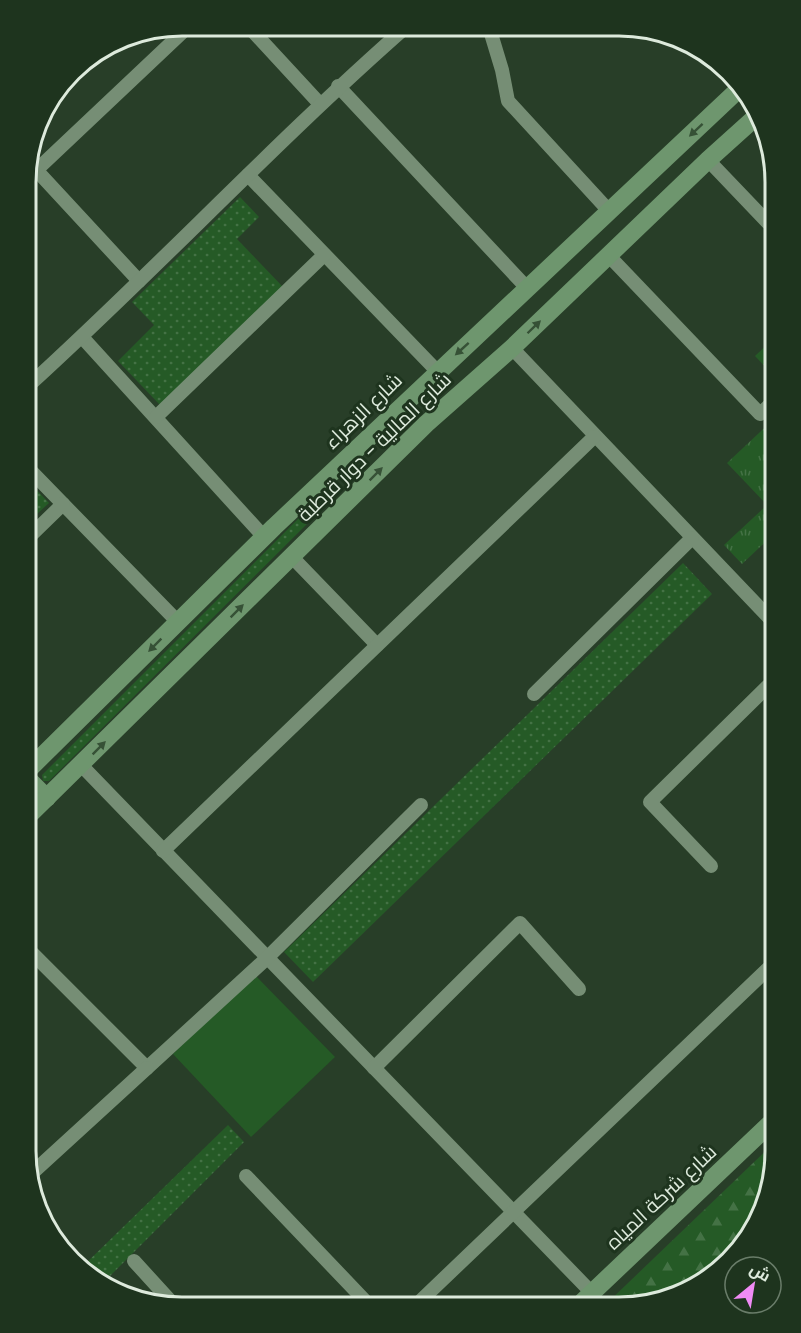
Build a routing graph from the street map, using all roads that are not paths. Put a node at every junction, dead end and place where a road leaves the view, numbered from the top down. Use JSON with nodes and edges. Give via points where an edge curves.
{"nodes":[{"id":1,"x":178,"y":36,"type":"edge"},
{"id":2,"x":257,"y":36,"type":"edge"},
{"id":3,"x":396,"y":36,"type":"edge"},
{"id":4,"x":492,"y":36,"type":"edge"},
{"id":5,"x":338,"y":86,"type":"junction"},
{"id":6,"x":735,"y":93,"type":"edge"},
{"id":7,"x":320,"y":104,"type":"junction"},
{"id":8,"x":751,"y":121,"type":"edge"},
{"id":9,"x":708,"y":160,"type":"junction"},
{"id":10,"x":37,"y":163,"type":"edge"},
{"id":11,"x":248,"y":175,"type":"junction"},
{"id":12,"x":36,"y":176,"type":"edge"},
{"id":13,"x":609,"y":212,"type":"junction"},
{"id":14,"x":765,"y":219,"type":"edge"},
{"id":15,"x":324,"y":255,"type":"junction"},
{"id":16,"x":609,"y":256,"type":"junction"},
{"id":17,"x":139,"y":281,"type":"junction"},
{"id":18,"x":528,"y":290,"type":"junction"},
{"id":19,"x":82,"y":337,"type":"junction"},
{"id":20,"x":512,"y":348,"type":"junction"},
{"id":21,"x":437,"y":371,"type":"junction"},
{"id":22,"x":36,"y":379,"type":"edge"},
{"id":23,"x":765,"y":409,"type":"edge"},
{"id":24,"x":156,"y":417,"type":"junction"},
{"id":25,"x":594,"y":437,"type":"junction"},
{"id":26,"x":36,"y":476,"type":"edge"},
{"id":27,"x":327,"y":477,"type":"junction"},
{"id":28,"x":348,"y":501,"type":"junction"},
{"id":29,"x":63,"y":504,"type":"junction"},
{"id":30,"x":36,"y":530,"type":"edge"},
{"id":31,"x":264,"y":537,"type":"junction"},
{"id":32,"x":692,"y":538,"type":"junction"},
{"id":33,"x":292,"y":557,"type":"junction"},
{"id":34,"x":765,"y":614,"type":"edge"},
{"id":35,"x":178,"y":622,"type":"junction"},
{"id":36,"x":377,"y":645,"type":"junction"},
{"id":37,"x":765,"y":689,"type":"edge"},
{"id":38,"x":534,"y":694,"type":"dead end"},
{"id":39,"x":36,"y":762,"type":"edge"},
{"id":40,"x":81,"y":765,"type":"junction"},
{"id":41,"x":36,"y":787,"type":"edge"},
{"id":42,"x":47,"y":798,"type":"junction"},
{"id":43,"x":421,"y":805,"type":"dead end"},
{"id":44,"x":36,"y":808,"type":"edge"},
{"id":45,"x":163,"y":851,"type":"junction"},
{"id":46,"x":711,"y":866,"type":"dead end"},
{"id":47,"x":36,"y":957,"type":"edge"},
{"id":48,"x":267,"y":958,"type":"junction"},
{"id":49,"x":765,"y":972,"type":"edge"},
{"id":50,"x":579,"y":989,"type":"dead end"},
{"id":51,"x":147,"y":1068,"type":"junction"},
{"id":52,"x":374,"y":1068,"type":"junction"},
{"id":53,"x":765,"y":1129,"type":"edge"},
{"id":54,"x":37,"y":1164,"type":"edge"},
{"id":55,"x":246,"y":1176,"type":"dead end"},
{"id":56,"x":513,"y":1211,"type":"junction"},
{"id":57,"x":134,"y":1261,"type":"dead end"},
{"id":58,"x":592,"y":1293,"type":"junction"},
{"id":59,"x":167,"y":1296,"type":"edge"},
{"id":60,"x":361,"y":1297,"type":"edge"},
{"id":61,"x":424,"y":1297,"type":"edge"},
{"id":62,"x":588,"y":1297,"type":"edge"}],
"edges":[{"from":1,"to":10,"type":"street"},
{"from":2,"to":7,"type":"street"},
{"from":3,"to":5,"type":"street"},
{"from":4,"to":13,"type":"street","via":[[508,101]]},
{"from":5,"to":7,"type":"street"},
{"from":5,"to":18,"type":"street"},
{"from":6,"to":13,"type":"main road","name":"شارع الزهراء","one_way":true},
{"from":7,"to":11,"type":"street"},
{"from":8,"to":9,"type":"main road","name":"شارع المالية - دوار قرطبة"},
{"from":9,"to":14,"type":"street"},
{"from":9,"to":16,"type":"main road","name":"شارع المالية - دوار قرطبة"},
{"from":11,"to":15,"type":"street"},
{"from":11,"to":17,"type":"street"},
{"from":12,"to":17,"type":"street"},
{"from":13,"to":18,"type":"main road","name":"شارع الزهراء"},
{"from":15,"to":21,"type":"street"},
{"from":15,"to":24,"type":"street"},
{"from":20,"to":16,"type":"main road","name":"شارع المالية - دوار قرطبة","one_way":true},
{"from":16,"to":23,"type":"street","via":[[760,414]]},
{"from":17,"to":19,"type":"street"},
{"from":18,"to":21,"type":"main road","name":"شارع الزهراء","one_way":true},
{"from":19,"to":22,"type":"street"},
{"from":19,"to":24,"type":"street"},
{"from":20,"to":25,"type":"street"},
{"from":28,"to":20,"type":"main road","name":"شارع المالية - دوار قرطبة","one_way":true,"via":[[426,424]]},
{"from":21,"to":27,"type":"main road","name":"شارع الزهراء"},
{"from":24,"to":31,"type":"street"},
{"from":25,"to":32,"type":"street"},
{"from":25,"to":36,"type":"street"},
{"from":26,"to":29,"type":"street"},
{"from":27,"to":28,"type":"main road"},
{"from":27,"to":31,"type":"main road","name":"شارع الزهراء"},
{"from":28,"to":33,"type":"main road","name":"شارع المالية - دوار قرطبة"},
{"from":29,"to":30,"type":"street"},
{"from":29,"to":35,"type":"street"},
{"from":31,"to":35,"type":"main road","name":"شارع الزهراء"},
{"from":32,"to":34,"type":"street"},
{"from":32,"to":38,"type":"street"},
{"from":33,"to":36,"type":"street"},
{"from":40,"to":33,"type":"main road","name":"شارع المالية - دوار قرطبة","one_way":true},
{"from":35,"to":39,"type":"main road","name":"شارع الزهراء","one_way":true},
{"from":36,"to":45,"type":"street"},
{"from":37,"to":46,"type":"street","via":[[650,802]]},
{"from":40,"to":42,"type":"main road","name":"شارع المالية - دوار قرطبة"},
{"from":40,"to":45,"type":"street"},
{"from":41,"to":42,"type":"main road"},
{"from":42,"to":44,"type":"main road","name":"شارع المالية - دوار قرطبة"},
{"from":43,"to":48,"type":"street"},
{"from":45,"to":48,"type":"street"},
{"from":47,"to":51,"type":"street"},
{"from":48,"to":51,"type":"street"},
{"from":48,"to":52,"type":"street"},
{"from":49,"to":56,"type":"street"},
{"from":50,"to":52,"type":"street","via":[[520,923]]},
{"from":51,"to":54,"type":"street"},
{"from":52,"to":56,"type":"street"},
{"from":53,"to":58,"type":"main road","name":"شارع شركة المياه"},
{"from":55,"to":60,"type":"street"},
{"from":56,"to":58,"type":"street"},
{"from":56,"to":61,"type":"street"},
{"from":57,"to":59,"type":"street"},
{"from":58,"to":62,"type":"main road","name":"شارع شركة المياه"}]}
